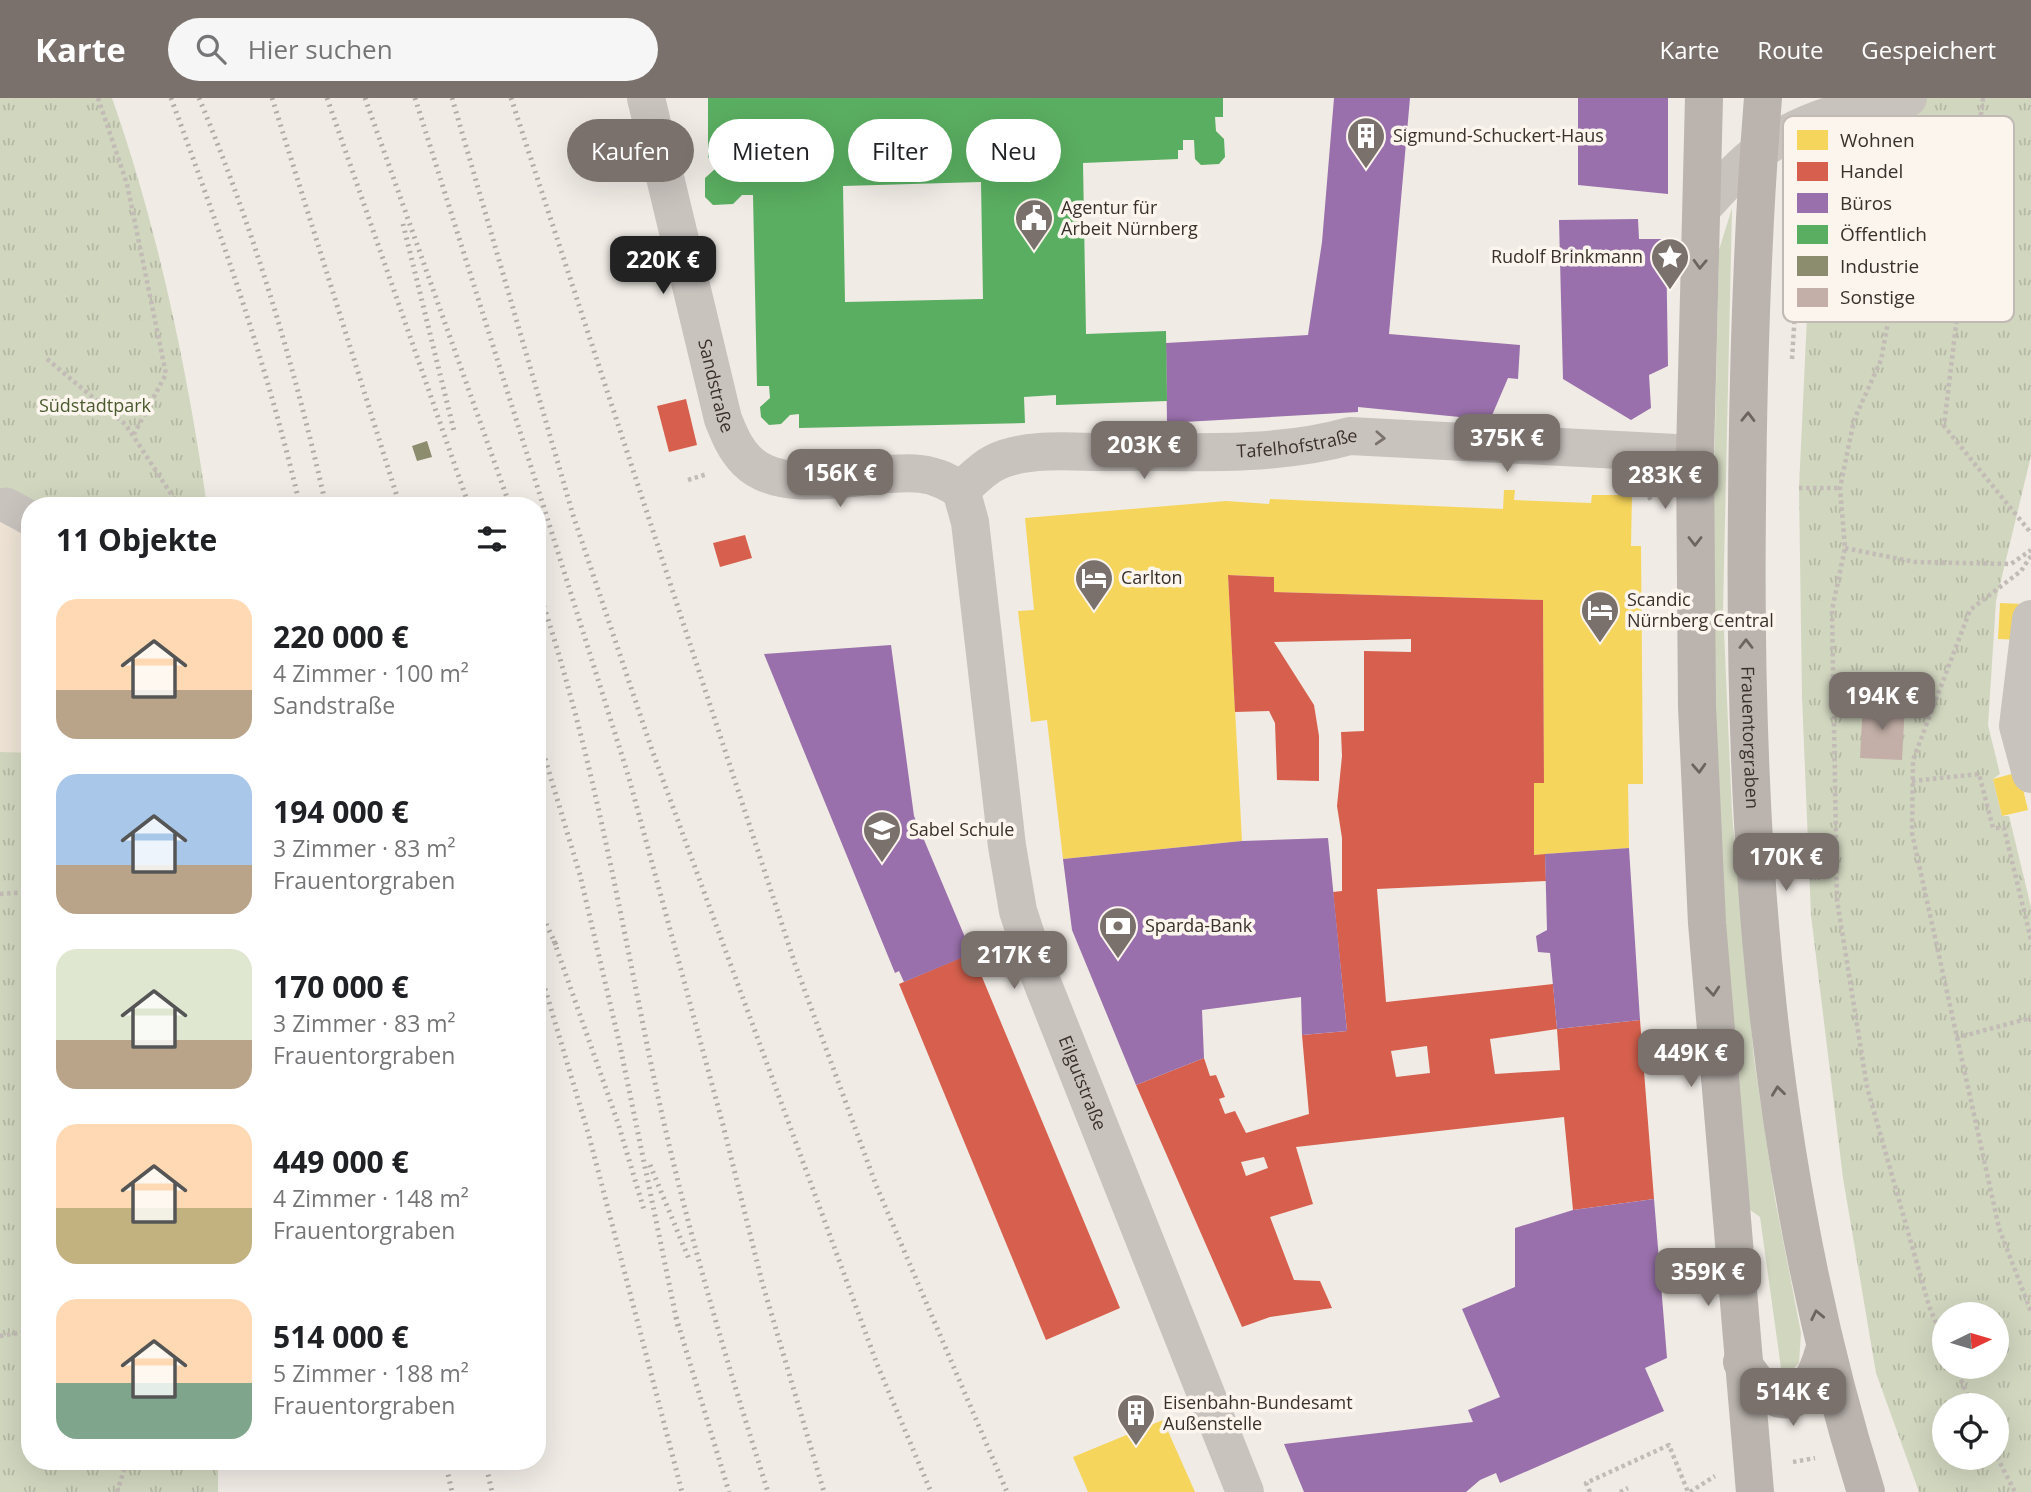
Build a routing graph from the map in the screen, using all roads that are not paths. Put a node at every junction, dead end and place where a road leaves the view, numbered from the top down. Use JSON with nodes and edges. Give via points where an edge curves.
{"nodes":[{"id":1,"x":646,"y":98,"type":"edge"},
{"id":2,"x":1704,"y":98,"type":"edge"},
{"id":3,"x":1763,"y":98,"type":"edge"},
{"id":4,"x":1914,"y":110,"type":"edge"},
{"id":5,"x":1828,"y":116,"type":"edge"},
{"id":6,"x":1783,"y":136,"type":"edge"},
{"id":7,"x":1759,"y":151,"type":"junction"},
{"id":8,"x":1702,"y":208,"type":"junction"},
{"id":9,"x":1695,"y":454,"type":"junction"},
{"id":10,"x":961,"y":490,"type":"junction"},
{"id":11,"x":2031,"y":619,"type":"edge"},
{"id":12,"x":2031,"y":774,"type":"edge"},
{"id":13,"x":1825,"y":1351,"type":"junction"},
{"id":14,"x":1742,"y":1362,"type":"junction"},
{"id":15,"x":1245,"y":1492,"type":"edge"},
{"id":16,"x":1755,"y":1492,"type":"edge"},
{"id":17,"x":1866,"y":1492,"type":"edge"}],
"edges":[{"from":1,"to":10,"type":"street","name":"Sandstraße","via":[[723,419],[748,463],[794,479],[920,474],[941,478]]},
{"from":2,"to":8,"type":"main road"},
{"from":3,"to":7,"type":"main road","name":"Frauentorgraben"},
{"from":4,"to":5,"type":"street"},
{"from":6,"to":7,"type":"street"},
{"from":7,"to":8,"type":"street"},
{"from":13,"to":7,"type":"main road","name":"Frauentorgraben","one_way":true,"via":[[1780,1110],[1751,814],[1746,545]]},
{"from":8,"to":9,"type":"main road","one_way":true},
{"from":10,"to":9,"type":"street","name":"Tafelhofstraße","one_way":true,"via":[[993,463],[1013,456],[1313,446],[1350,436]]},
{"from":9,"to":14,"type":"main road","one_way":true,"via":[[1703,856]]},
{"from":10,"to":15,"type":"street","name":"Eilgutstraße","via":[[970,522],[1018,911]]},
{"from":11,"to":12,"type":"street","via":[[2018,726]]},
{"from":13,"to":14,"type":"main road","via":[[1811,1385],[1801,1395],[1787,1399],[1765,1393]]},
{"from":13,"to":17,"type":"main road","name":"Frauentorgraben"},
{"from":14,"to":16,"type":"main road"}]}
